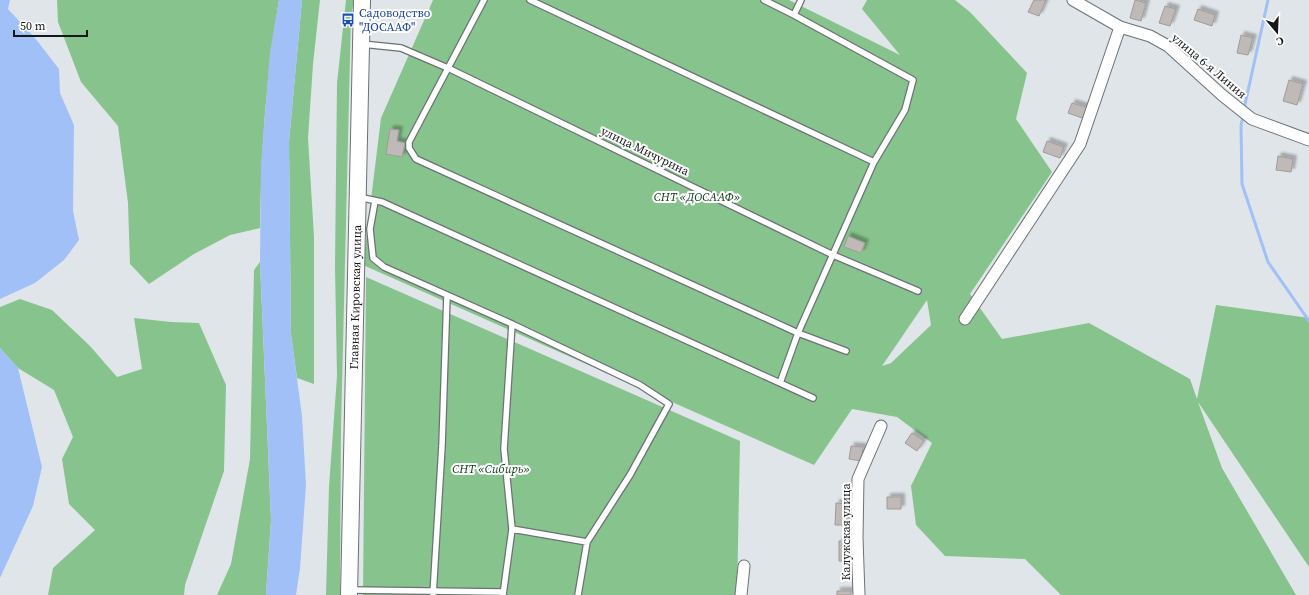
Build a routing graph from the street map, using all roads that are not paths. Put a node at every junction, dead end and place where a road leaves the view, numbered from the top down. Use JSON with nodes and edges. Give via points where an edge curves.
{"nodes":[{"id":1,"x":362,"y":0,"type":"edge"},
{"id":2,"x":484,"y":0,"type":"edge"},
{"id":3,"x":530,"y":0,"type":"edge"},
{"id":4,"x":764,"y":0,"type":"edge"},
{"id":5,"x":801,"y":0,"type":"edge"},
{"id":6,"x":1074,"y":0,"type":"edge"},
{"id":7,"x":794,"y":15,"type":"junction"},
{"id":8,"x":1120,"y":27,"type":"junction"},
{"id":9,"x":360,"y":44,"type":"junction"},
{"id":10,"x":450,"y":69,"type":"junction"},
{"id":11,"x":1308,"y":140,"type":"edge"},
{"id":12,"x":874,"y":162,"type":"junction"},
{"id":13,"x":357,"y":197,"type":"junction"},
{"id":14,"x":375,"y":201,"type":"junction"},
{"id":15,"x":833,"y":255,"type":"junction"},
{"id":16,"x":918,"y":291,"type":"dead end"},
{"id":17,"x":447,"y":295,"type":"junction"},
{"id":18,"x":965,"y":319,"type":"dead end"},
{"id":19,"x":512,"y":324,"type":"junction"},
{"id":20,"x":798,"y":333,"type":"junction"},
{"id":21,"x":846,"y":351,"type":"dead end"},
{"id":22,"x":780,"y":384,"type":"junction"},
{"id":23,"x":813,"y":398,"type":"dead end"},
{"id":24,"x":881,"y":426,"type":"dead end"},
{"id":25,"x":512,"y":529,"type":"junction"},
{"id":26,"x":587,"y":542,"type":"junction"},
{"id":27,"x":744,"y":566,"type":"dead end"},
{"id":28,"x":349,"y":592,"type":"edge"},
{"id":29,"x":434,"y":593,"type":"edge"},
{"id":30,"x":503,"y":593,"type":"edge"},
{"id":31,"x":578,"y":595,"type":"edge"},
{"id":32,"x":741,"y":595,"type":"edge"},
{"id":33,"x":859,"y":595,"type":"edge"}],
"edges":[{"from":1,"to":9,"type":"main road","name":"Главная Кировская улица"},
{"from":2,"to":10,"type":"lane"},
{"from":3,"to":12,"type":"lane"},
{"from":4,"to":7,"type":"lane"},
{"from":5,"to":7,"type":"lane"},
{"from":6,"to":8,"type":"street","name":"улица 6-я Линия"},
{"from":7,"to":12,"type":"lane","via":[[913,80],[905,110]]},
{"from":8,"to":11,"type":"street","name":"улица 6-я Линия","via":[[1150,36],[1168,46],[1252,119]]},
{"from":8,"to":18,"type":"street","via":[[1080,144]]},
{"from":9,"to":10,"type":"lane","name":"улица Мичурина","via":[[401,48]]},
{"from":9,"to":13,"type":"main road","name":"Главная Кировская улица"},
{"from":10,"to":15,"type":"lane","name":"улица Мичурина"},
{"from":10,"to":20,"type":"lane","via":[[409,142],[409,148],[416,159]]},
{"from":12,"to":15,"type":"lane"},
{"from":13,"to":14,"type":"lane"},
{"from":13,"to":28,"type":"main road","name":"Главная Кировская улица"},
{"from":14,"to":17,"type":"lane","via":[[370,229],[373,258],[384,267]]},
{"from":14,"to":22,"type":"lane"},
{"from":15,"to":16,"type":"lane","name":"улица Мичурина"},
{"from":15,"to":20,"type":"lane"},
{"from":17,"to":19,"type":"lane"},
{"from":17,"to":29,"type":"lane"},
{"from":19,"to":25,"type":"lane","via":[[504,449]]},
{"from":19,"to":26,"type":"lane","via":[[640,385],[669,404],[630,475]]},
{"from":20,"to":21,"type":"lane"},
{"from":20,"to":22,"type":"lane"},
{"from":22,"to":23,"type":"lane"},
{"from":24,"to":33,"type":"street","name":"Калужская улица","via":[[858,479],[856,538]]},
{"from":25,"to":26,"type":"lane"},
{"from":25,"to":30,"type":"lane"},
{"from":26,"to":31,"type":"lane"},
{"from":27,"to":32,"type":"street"},
{"from":28,"to":29,"type":"lane"},
{"from":29,"to":30,"type":"lane"}]}
